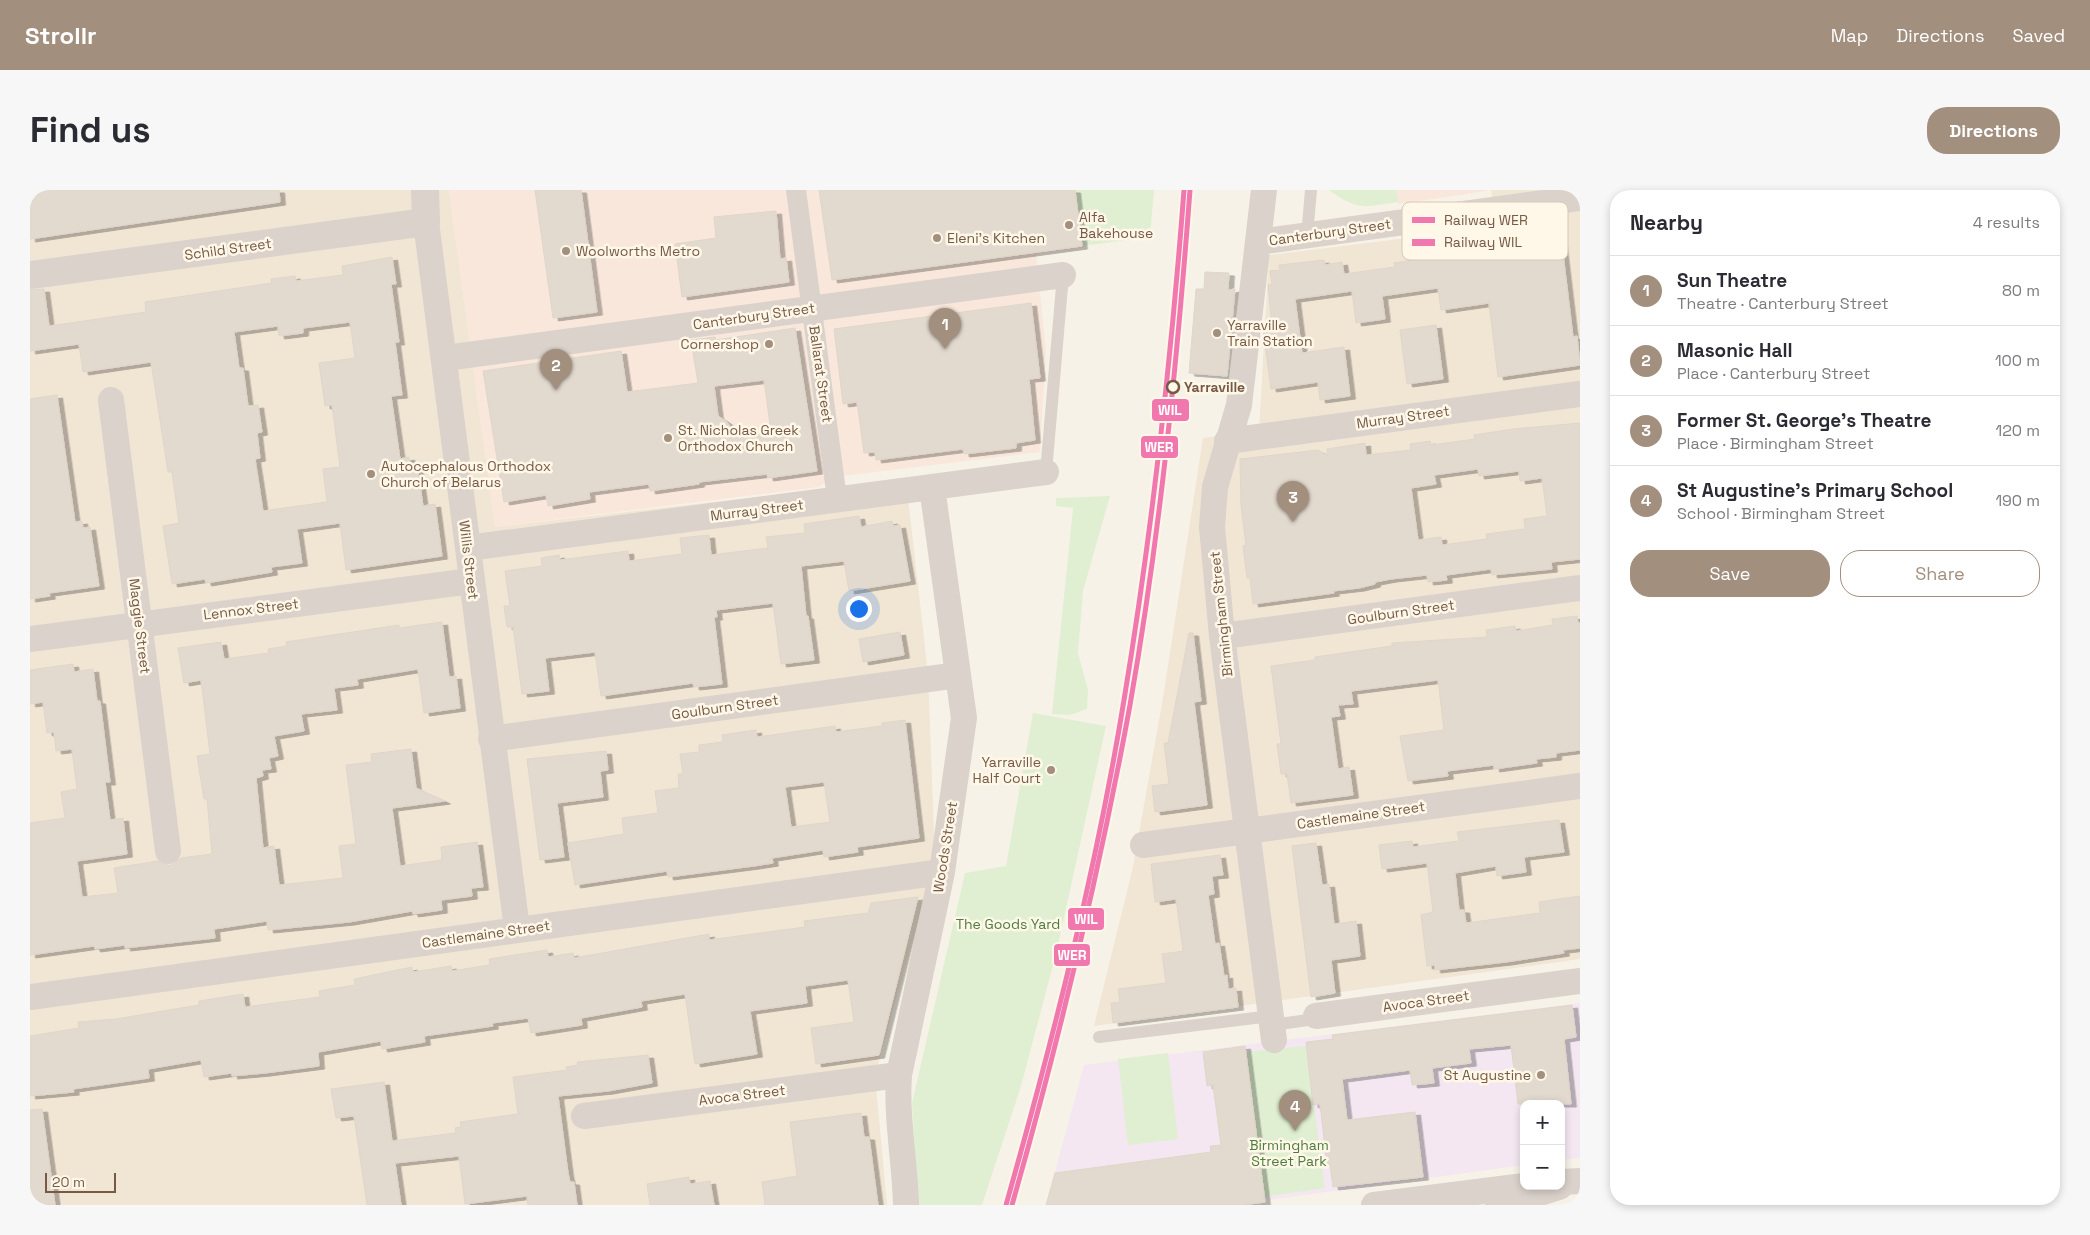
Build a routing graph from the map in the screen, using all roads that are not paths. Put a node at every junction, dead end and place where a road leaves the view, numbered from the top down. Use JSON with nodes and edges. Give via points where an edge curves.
{"nodes":[{"id":1,"x":425,"y":190,"type":"edge"},
{"id":2,"x":796,"y":190,"type":"edge"},
{"id":3,"x":1264,"y":190,"type":"edge"},
{"id":4,"x":1311,"y":190,"type":"edge"},
{"id":5,"x":1580,"y":198,"type":"edge"},
{"id":6,"x":1505,"y":199,"type":"edge"},
{"id":7,"x":1489,"y":202,"type":"edge"},
{"id":8,"x":1402,"y":218,"type":"edge"},
{"id":9,"x":426,"y":222,"type":"junction"},
{"id":10,"x":1307,"y":236,"type":"junction"},
{"id":11,"x":1258,"y":242,"type":"junction"},
{"id":12,"x":1064,"y":275,"type":"joint"},
{"id":13,"x":30,"y":276,"type":"edge"},
{"id":14,"x":812,"y":309,"type":"junction"},
{"id":15,"x":445,"y":358,"type":"junction"},
{"id":16,"x":1580,"y":394,"type":"edge"},
{"id":17,"x":111,"y":400,"type":"dead end"},
{"id":18,"x":1227,"y":441,"type":"junction"},
{"id":19,"x":1046,"y":472,"type":"joint"},
{"id":20,"x":932,"y":487,"type":"junction"},
{"id":21,"x":837,"y":500,"type":"junction"},
{"id":22,"x":468,"y":548,"type":"junction"},
{"id":23,"x":472,"y":580,"type":"junction"},
{"id":24,"x":1580,"y":588,"type":"edge"},
{"id":25,"x":140,"y":623,"type":"junction"},
{"id":26,"x":1222,"y":636,"type":"junction"},
{"id":27,"x":30,"y":638,"type":"edge"},
{"id":28,"x":958,"y":675,"type":"junction"},
{"id":29,"x":492,"y":739,"type":"junction"},
{"id":30,"x":1580,"y":786,"type":"edge"},
{"id":31,"x":1246,"y":831,"type":"junction"},
{"id":32,"x":1143,"y":845,"type":"dead end"},
{"id":33,"x":168,"y":851,"type":"dead end"},
{"id":34,"x":942,"y":872,"type":"junction"},
{"id":35,"x":518,"y":929,"type":"junction"},
{"id":36,"x":1580,"y":981,"type":"edge"},
{"id":37,"x":30,"y":997,"type":"edge"},
{"id":38,"x":1316,"y":1016,"type":"joint"},
{"id":39,"x":1273,"y":1027,"type":"junction"},
{"id":40,"x":1099,"y":1037,"type":"dead end"},
{"id":41,"x":899,"y":1075,"type":"junction"},
{"id":42,"x":584,"y":1116,"type":"dead end"},
{"id":43,"x":1580,"y":1181,"type":"edge"},
{"id":44,"x":1565,"y":1184,"type":"edge"},
{"id":45,"x":1520,"y":1187,"type":"edge"},
{"id":46,"x":1545,"y":1190,"type":"edge"},
{"id":47,"x":906,"y":1205,"type":"edge"},
{"id":48,"x":1374,"y":1205,"type":"edge"},
{"id":49,"x":1499,"y":1205,"type":"edge"}],
"edges":[{"from":1,"to":9,"type":"street","name":"Willis Street"},
{"from":2,"to":14,"type":"street","name":"Ballarat Street"},
{"from":3,"to":11,"type":"street","name":"Birmingham Street"},
{"from":4,"to":10,"type":"lane"},
{"from":5,"to":6,"type":"street","name":"Canterbury Street"},
{"from":6,"to":7,"type":"street","name":"Canterbury Street"},
{"from":8,"to":10,"type":"street","name":"Canterbury Street"},
{"from":9,"to":13,"type":"street","name":"Schild Street"},
{"from":9,"to":15,"type":"street","name":"Willis Street"},
{"from":10,"to":11,"type":"street","name":"Canterbury Street"},
{"from":11,"to":18,"type":"street","name":"Birmingham Street","via":[[1239,405]]},
{"from":12,"to":14,"type":"street","name":"Canterbury Street"},
{"from":12,"to":19,"type":"lane"},
{"from":14,"to":15,"type":"street","name":"Canterbury Street"},
{"from":14,"to":21,"type":"street","name":"Ballarat Street"},
{"from":15,"to":22,"type":"street","name":"Willis Street"},
{"from":16,"to":18,"type":"street","name":"Murray Street"},
{"from":17,"to":25,"type":"street","name":"Maggie Street"},
{"from":18,"to":26,"type":"street","name":"Birmingham Street","via":[[1215,488],[1212,527]]},
{"from":19,"to":20,"type":"street","name":"Murray Street"},
{"from":20,"to":21,"type":"street","name":"Murray Street"},
{"from":20,"to":28,"type":"street","name":"Woods Street"},
{"from":21,"to":22,"type":"street","name":"Murray Street"},
{"from":22,"to":23,"type":"street","name":"Willis Street"},
{"from":23,"to":25,"type":"street","name":"Lennox Street"},
{"from":23,"to":29,"type":"street","name":"Willis Street"},
{"from":24,"to":26,"type":"street","name":"Goulburn Street"},
{"from":25,"to":27,"type":"street","name":"Lennox Street"},
{"from":25,"to":33,"type":"street","name":"Maggie Street"},
{"from":26,"to":31,"type":"street","name":"Birmingham Street"},
{"from":28,"to":29,"type":"street","name":"Goulburn Street"},
{"from":28,"to":34,"type":"street","name":"Woods Street","via":[[964,718]]},
{"from":29,"to":35,"type":"street","name":"Willis Street"},
{"from":30,"to":31,"type":"street","name":"Castlemaine Street"},
{"from":31,"to":32,"type":"street","name":"Castlemaine Street"},
{"from":31,"to":39,"type":"street","name":"Birmingham Street"},
{"from":34,"to":35,"type":"street","name":"Castlemaine Street"},
{"from":34,"to":41,"type":"street","name":"Woods Street"},
{"from":35,"to":37,"type":"street","name":"Castlemaine Street"},
{"from":36,"to":38,"type":"street","name":"Avoca Street"},
{"from":38,"to":39,"type":"lane","name":"Avoca Street"},
{"from":39,"to":40,"type":"lane","name":"Avoca Street"},
{"from":41,"to":42,"type":"street","name":"Avoca Street"},
{"from":41,"to":47,"type":"street","name":"Woods Street"},
{"from":43,"to":44,"type":"street"},
{"from":45,"to":48,"type":"street"},
{"from":46,"to":49,"type":"street"}]}
